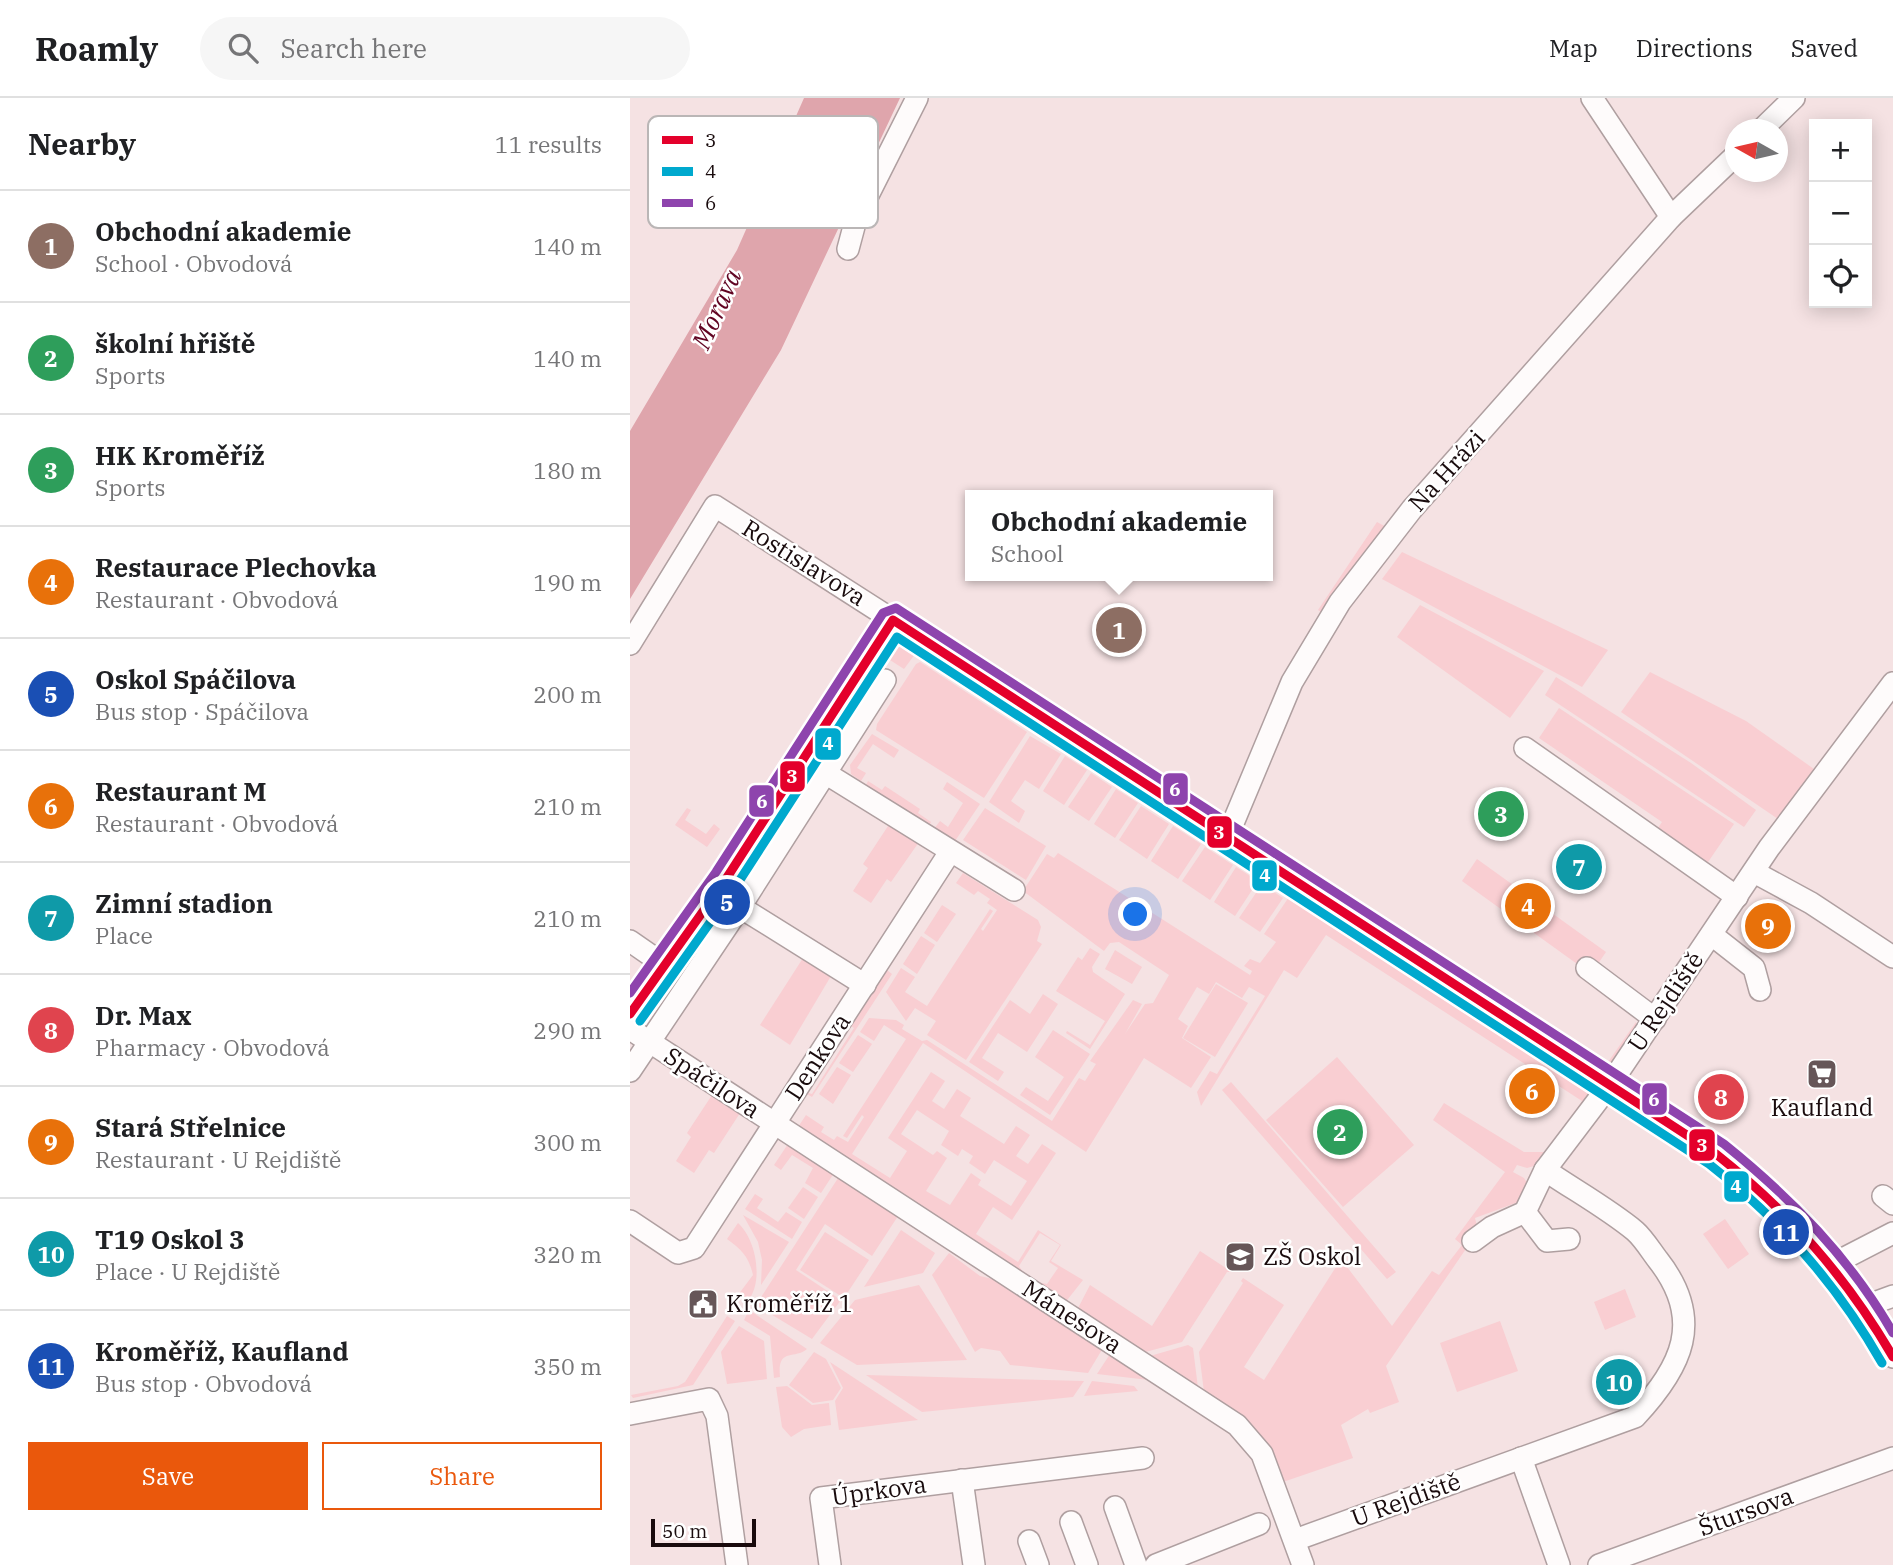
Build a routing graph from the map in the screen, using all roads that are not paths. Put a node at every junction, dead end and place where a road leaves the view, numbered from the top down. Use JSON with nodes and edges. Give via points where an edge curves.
{"nodes":[{"id":1,"x":917,"y":98,"type":"edge"},
{"id":2,"x":1592,"y":98,"type":"edge"},
{"id":3,"x":1794,"y":98,"type":"edge"},
{"id":4,"x":1773,"y":119,"type":"edge"},
{"id":5,"x":1725,"y":165,"type":"edge"},
{"id":6,"x":878,"y":175,"type":"edge"},
{"id":7,"x":1671,"y":217,"type":"junction"},
{"id":8,"x":854,"y":228,"type":"edge"},
{"id":9,"x":848,"y":249,"type":"dead end"},
{"id":10,"x":892,"y":620,"type":"junction"},
{"id":11,"x":630,"y":644,"type":"edge"},
{"id":12,"x":885,"y":680,"type":"dead end"},
{"id":13,"x":1893,"y":683,"type":"edge"},
{"id":14,"x":1525,"y":748,"type":"dead end"},
{"id":15,"x":803,"y":759,"type":"junction"},
{"id":16,"x":826,"y":773,"type":"junction"},
{"id":17,"x":1228,"y":835,"type":"junction"},
{"id":18,"x":950,"y":852,"type":"junction"},
{"id":19,"x":1754,"y":872,"type":"junction"},
{"id":20,"x":1014,"y":890,"type":"dead end"},
{"id":21,"x":1737,"y":897,"type":"junction"},
{"id":22,"x":740,"y":908,"type":"junction"},
{"id":23,"x":1709,"y":940,"type":"junction"},
{"id":24,"x":630,"y":941,"type":"edge"},
{"id":25,"x":1893,"y":957,"type":"edge"},
{"id":26,"x":666,"y":966,"type":"junction"},
{"id":27,"x":1587,"y":968,"type":"dead end"},
{"id":28,"x":1727,"y":968,"type":"dead end"},
{"id":29,"x":865,"y":985,"type":"junction"},
{"id":30,"x":1760,"y":990,"type":"dead end"},
{"id":31,"x":630,"y":1014,"type":"edge"},
{"id":32,"x":1655,"y":1018,"type":"junction"},
{"id":33,"x":630,"y":1029,"type":"edge"},
{"id":34,"x":649,"y":1042,"type":"junction"},
{"id":35,"x":630,"y":1071,"type":"edge"},
{"id":36,"x":1611,"y":1083,"type":"junction"},
{"id":37,"x":774,"y":1125,"type":"junction"},
{"id":38,"x":1545,"y":1170,"type":"junction"},
{"id":39,"x":1525,"y":1212,"type":"junction"},
{"id":40,"x":630,"y":1221,"type":"edge"},
{"id":41,"x":1893,"y":1233,"type":"edge"},
{"id":42,"x":1569,"y":1239,"type":"dead end"},
{"id":43,"x":1473,"y":1241,"type":"dead end"},
{"id":44,"x":1833,"y":1264,"type":"junction"},
{"id":45,"x":1893,"y":1296,"type":"edge"},
{"id":46,"x":1863,"y":1307,"type":"junction"},
{"id":47,"x":1893,"y":1357,"type":"edge"},
{"id":48,"x":630,"y":1414,"type":"edge"},
{"id":49,"x":1143,"y":1458,"type":"dead end"},
{"id":50,"x":1521,"y":1458,"type":"junction"},
{"id":51,"x":1893,"y":1458,"type":"edge"},
{"id":52,"x":962,"y":1480,"type":"junction"},
{"id":53,"x":1115,"y":1507,"type":"dead end"},
{"id":54,"x":1071,"y":1522,"type":"dead end"},
{"id":55,"x":1259,"y":1524,"type":"dead end"},
{"id":56,"x":1029,"y":1541,"type":"dead end"},
{"id":57,"x":1295,"y":1541,"type":"junction"},
{"id":58,"x":737,"y":1565,"type":"edge"},
{"id":59,"x":830,"y":1565,"type":"edge"},
{"id":60,"x":974,"y":1565,"type":"edge"},
{"id":61,"x":1038,"y":1565,"type":"edge"},
{"id":62,"x":1087,"y":1565,"type":"edge"},
{"id":63,"x":1136,"y":1565,"type":"edge"},
{"id":64,"x":1156,"y":1565,"type":"edge"},
{"id":65,"x":1303,"y":1565,"type":"edge"},
{"id":66,"x":1559,"y":1565,"type":"edge"},
{"id":67,"x":1599,"y":1565,"type":"edge"}],
"edges":[{"from":1,"to":6,"type":"street"},
{"from":2,"to":7,"type":"street"},
{"from":3,"to":4,"type":"street"},
{"from":5,"to":7,"type":"street","name":"Na Hrázi"},
{"from":7,"to":17,"type":"street","name":"Na Hrázi","via":[[1412,509],[1340,601],[1287,693]]},
{"from":8,"to":9,"type":"street"},
{"from":10,"to":11,"type":"street","name":"Rostislavova","via":[[715,506]]},
{"from":10,"to":15,"type":"street"},
{"from":10,"to":17,"type":"street","name":"Rostislavova"},
{"from":12,"to":16,"type":"street","name":"Spáčilova"},
{"from":13,"to":19,"type":"street","name":"U Rejdiště"},
{"from":14,"to":21,"type":"street"},
{"from":15,"to":16,"type":"street"},
{"from":15,"to":26,"type":"street"},
{"from":16,"to":18,"type":"street"},
{"from":16,"to":22,"type":"street","name":"Spáčilova"},
{"from":17,"to":36,"type":"street","name":"Rostislavova"},
{"from":18,"to":20,"type":"street"},
{"from":18,"to":29,"type":"street","name":"Denkova"},
{"from":19,"to":21,"type":"street","name":"U Rejdiště"},
{"from":19,"to":25,"type":"street"},
{"from":21,"to":23,"type":"street","name":"U Rejdiště"},
{"from":22,"to":29,"type":"street"},
{"from":22,"to":34,"type":"street","name":"Spáčilova"},
{"from":23,"to":28,"type":"street","via":[[1727,957]]},
{"from":23,"to":30,"type":"street","via":[[1754,968]]},
{"from":23,"to":32,"type":"street","name":"U Rejdiště"},
{"from":24,"to":26,"type":"street"},
{"from":26,"to":31,"type":"street"},
{"from":27,"to":32,"type":"street"},
{"from":29,"to":37,"type":"street","name":"Denkova"},
{"from":32,"to":36,"type":"street","name":"U Rejdiště"},
{"from":33,"to":34,"type":"street","name":"Spáčilova"},
{"from":34,"to":35,"type":"street","name":"Spáčilova"},
{"from":34,"to":37,"type":"street","name":"Spáčilova"},
{"from":36,"to":38,"type":"street","name":"U Rejdiště"},
{"from":36,"to":44,"type":"street","name":"Rostislavova","via":[[1757,1184]]},
{"from":37,"to":40,"type":"street","name":"Denkova","via":[[694,1248],[678,1253]]},
{"from":37,"to":57,"type":"street","name":"Mánesova","via":[[1237,1425],[1262,1454]]},
{"from":38,"to":39,"type":"street"},
{"from":38,"to":50,"type":"street","name":"U Rejdiště","via":[[1636,1232],[1676,1283],[1684,1317],[1680,1352],[1663,1387],[1634,1417]]},
{"from":39,"to":42,"type":"street","via":[[1547,1241]]},
{"from":39,"to":43,"type":"street"},
{"from":41,"to":44,"type":"street"},
{"from":44,"to":46,"type":"street","name":"Rostislavova"},
{"from":45,"to":46,"type":"street"},
{"from":46,"to":47,"type":"street","name":"Rostislavova"},
{"from":48,"to":58,"type":"street","via":[[709,1399],[717,1416]]},
{"from":49,"to":52,"type":"street","name":"Úprkova"},
{"from":50,"to":57,"type":"street","name":"U Rejdiště"},
{"from":50,"to":66,"type":"street"},
{"from":51,"to":67,"type":"street","name":"Štursova"},
{"from":52,"to":59,"type":"street","name":"Úprkova","via":[[821,1498]]},
{"from":52,"to":60,"type":"street","name":"Úprkova"},
{"from":53,"to":63,"type":"street"},
{"from":54,"to":62,"type":"street"},
{"from":55,"to":64,"type":"street"},
{"from":56,"to":61,"type":"street"},
{"from":57,"to":65,"type":"street","name":"Mánesova"}]}
